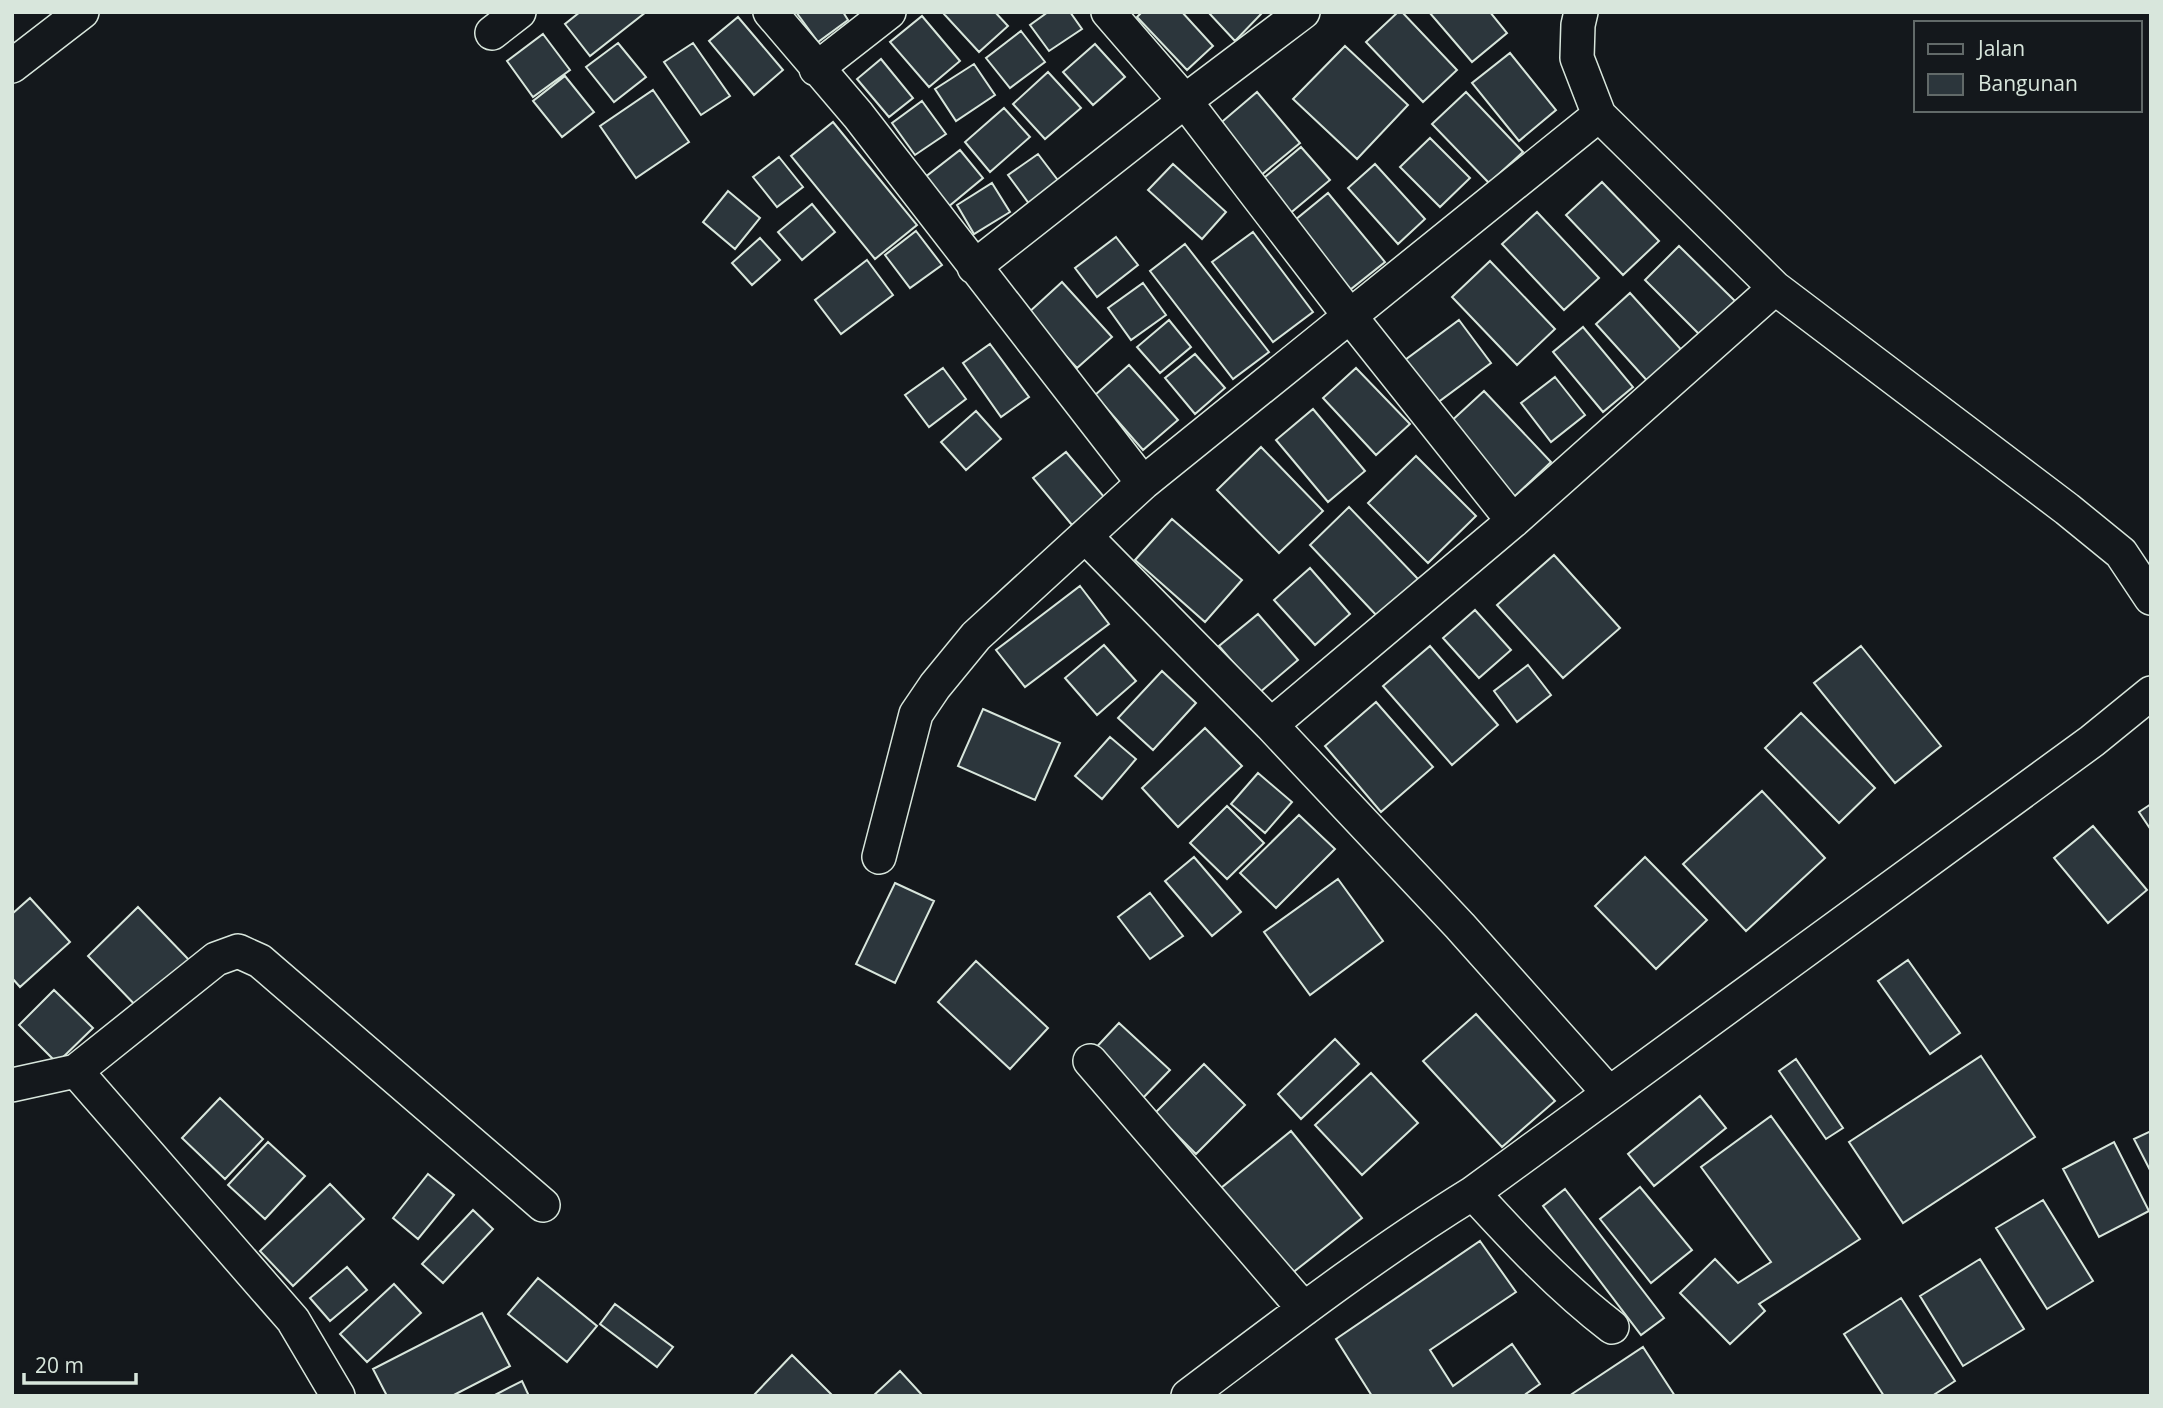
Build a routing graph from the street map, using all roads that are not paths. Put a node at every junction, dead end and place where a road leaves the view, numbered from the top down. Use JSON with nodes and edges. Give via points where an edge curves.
{"nodes":[{"id":1,"x":82,"y":12,"type":"edge"},
{"id":2,"x":519,"y":12,"type":"edge"},
{"id":3,"x":770,"y":12,"type":"edge"},
{"id":4,"x":889,"y":12,"type":"edge"},
{"id":5,"x":1108,"y":12,"type":"edge"},
{"id":6,"x":1303,"y":12,"type":"edge"},
{"id":7,"x":1581,"y":12,"type":"edge"},
{"id":8,"x":492,"y":33,"type":"dead end"},
{"id":9,"x":12,"y":66,"type":"edge"},
{"id":10,"x":816,"y":69,"type":"junction"},
{"id":11,"x":1185,"y":101,"type":"junction"},
{"id":12,"x":1599,"y":115,"type":"junction"},
{"id":13,"x":974,"y":267,"type":"junction"},
{"id":14,"x":1775,"y":288,"type":"junction"},
{"id":15,"x":1349,"y":315,"type":"junction"},
{"id":16,"x":1143,"y":483,"type":"junction"},
{"id":17,"x":1513,"y":521,"type":"junction"},
{"id":18,"x":1086,"y":537,"type":"junction"},
{"id":19,"x":2151,"y":598,"type":"edge"},
{"id":20,"x":2151,"y":693,"type":"edge"},
{"id":21,"x":1272,"y":725,"type":"junction"},
{"id":22,"x":879,"y":857,"type":"dead end"},
{"id":23,"x":1090,"y":1061,"type":"dead end"},
{"id":24,"x":76,"y":1071,"type":"junction"},
{"id":25,"x":12,"y":1085,"type":"edge"},
{"id":26,"x":1608,"y":1092,"type":"junction"},
{"id":27,"x":1473,"y":1193,"type":"junction"},
{"id":28,"x":543,"y":1205,"type":"dead end"},
{"id":29,"x":1304,"y":1310,"type":"junction"},
{"id":30,"x":1612,"y":1327,"type":"dead end"},
{"id":31,"x":338,"y":1396,"type":"edge"},
{"id":32,"x":1188,"y":1396,"type":"edge"}],
"edges":[{"from":1,"to":9,"type":"street"},
{"from":2,"to":8,"type":"street"},
{"from":3,"to":10,"type":"street"},
{"from":4,"to":10,"type":"street"},
{"from":5,"to":11,"type":"street"},
{"from":6,"to":11,"type":"street"},
{"from":7,"to":12,"type":"street","via":[[1577,58]]},
{"from":10,"to":13,"type":"street","via":[[858,115]]},
{"from":11,"to":13,"type":"street"},
{"from":11,"to":15,"type":"street"},
{"from":12,"to":14,"type":"street"},
{"from":12,"to":15,"type":"street"},
{"from":13,"to":16,"type":"street"},
{"from":14,"to":17,"type":"street"},
{"from":14,"to":19,"type":"street","via":[[2121,553]]},
{"from":15,"to":16,"type":"street"},
{"from":15,"to":17,"type":"street"},
{"from":16,"to":18,"type":"street"},
{"from":17,"to":21,"type":"street"},
{"from":18,"to":21,"type":"street"},
{"from":18,"to":22,"type":"street","via":[[976,636],[916,714]]},
{"from":20,"to":26,"type":"street","via":[[2081,749]]},
{"from":21,"to":26,"type":"street"},
{"from":23,"to":29,"type":"street"},
{"from":24,"to":25,"type":"street"},
{"from":24,"to":28,"type":"street","via":[[216,959],[239,951],[260,961]]},
{"from":24,"to":31,"type":"street","via":[[293,1320]]},
{"from":26,"to":27,"type":"street"},
{"from":27,"to":29,"type":"street"},
{"from":27,"to":30,"type":"street","via":[[1550,1275]]},
{"from":29,"to":32,"type":"street"}]}
